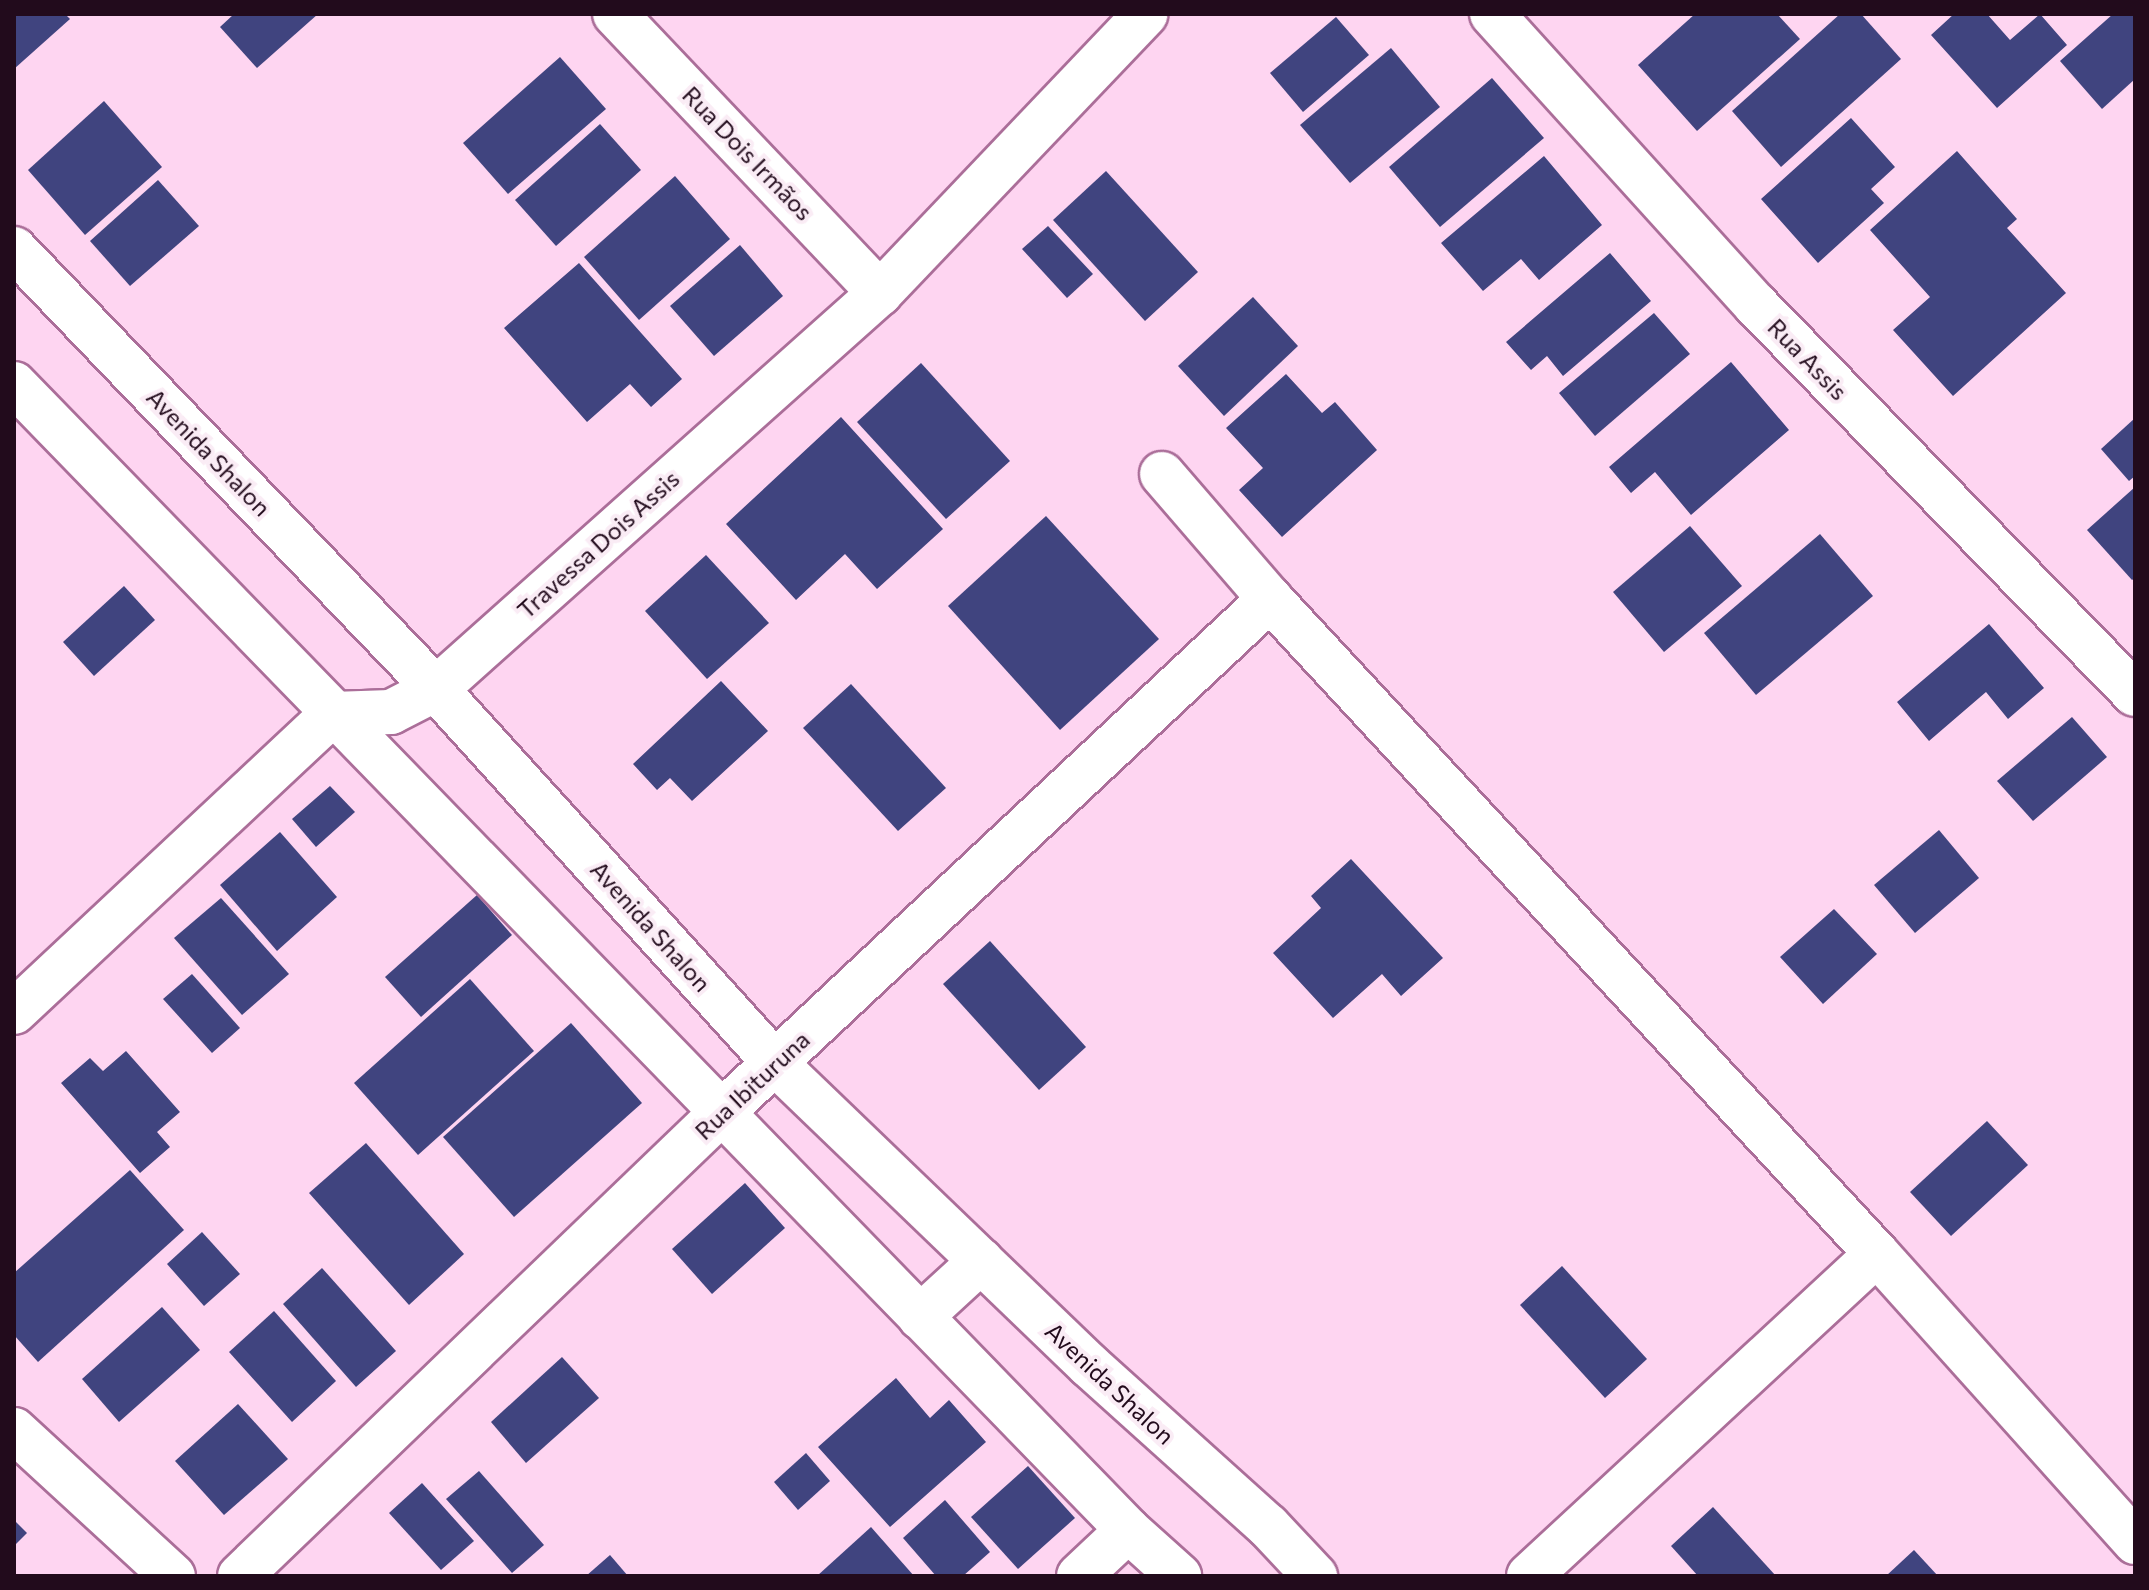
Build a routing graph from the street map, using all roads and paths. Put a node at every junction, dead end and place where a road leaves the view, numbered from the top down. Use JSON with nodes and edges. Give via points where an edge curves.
{"nodes":[{"id":1,"x":615,"y":14,"type":"edge"},
{"id":2,"x":1146,"y":14,"type":"edge"},
{"id":3,"x":1492,"y":14,"type":"edge"},
{"id":4,"x":14,"y":249,"type":"edge"},
{"id":5,"x":880,"y":293,"type":"junction"},
{"id":6,"x":14,"y":384,"type":"edge"},
{"id":7,"x":1162,"y":474,"type":"dead end"},
{"id":8,"x":1270,"y":599,"type":"junction"},
{"id":9,"x":436,"y":689,"type":"junction"},
{"id":10,"x":2135,"y":694,"type":"edge"},
{"id":11,"x":333,"y":714,"type":"junction"},
{"id":12,"x":14,"y":1012,"type":"edge"},
{"id":13,"x":776,"y":1064,"type":"junction"},
{"id":14,"x":722,"y":1112,"type":"junction"},
{"id":15,"x":1877,"y":1254,"type":"junction"},
{"id":16,"x":981,"y":1261,"type":"junction"},
{"id":17,"x":920,"y":1317,"type":"junction"},
{"id":18,"x":14,"y":1430,"type":"edge"},
{"id":19,"x":1128,"y":1530,"type":"junction"},
{"id":20,"x":2135,"y":1542,"type":"edge"},
{"id":21,"x":173,"y":1576,"type":"edge"},
{"id":22,"x":240,"y":1576,"type":"edge"},
{"id":23,"x":1079,"y":1576,"type":"edge"},
{"id":24,"x":1179,"y":1576,"type":"edge"},
{"id":25,"x":1315,"y":1576,"type":"edge"},
{"id":26,"x":1529,"y":1576,"type":"edge"}],
"edges":[{"from":1,"to":5,"type":"street","name":"Rua Dois Irmãos"},
{"from":2,"to":5,"type":"street","name":"Travessa Dois Assis"},
{"from":3,"to":10,"type":"street","name":"Rua Assis","via":[[1756,305]]},
{"from":4,"to":9,"type":"street","name":"Avenida Shalon"},
{"from":5,"to":9,"type":"street","name":"Travessa Dois Assis"},
{"from":6,"to":11,"type":"street"},
{"from":7,"to":8,"type":"street"},
{"from":8,"to":13,"type":"street","name":"Rua Ibituruna"},
{"from":8,"to":15,"type":"street"},
{"from":9,"to":11,"type":"street","name":"Travessa Dois Assis","via":[[391,712]]},
{"from":9,"to":13,"type":"street","name":"Avenida Shalon"},
{"from":11,"to":12,"type":"street"},
{"from":11,"to":14,"type":"street"},
{"from":13,"to":14,"type":"street","name":"Rua Ibituruna"},
{"from":13,"to":16,"type":"street","name":"Avenida Shalon"},
{"from":14,"to":17,"type":"street"},
{"from":14,"to":22,"type":"street","name":"Rua Ibituruna"},
{"from":15,"to":20,"type":"street"},
{"from":15,"to":26,"type":"street"},
{"from":16,"to":17,"type":"street"},
{"from":16,"to":25,"type":"street","name":"Avenida Shalon","via":[[1268,1526]]},
{"from":17,"to":19,"type":"street"},
{"from":18,"to":21,"type":"street"},
{"from":19,"to":23,"type":"street"},
{"from":19,"to":24,"type":"street"}]}
